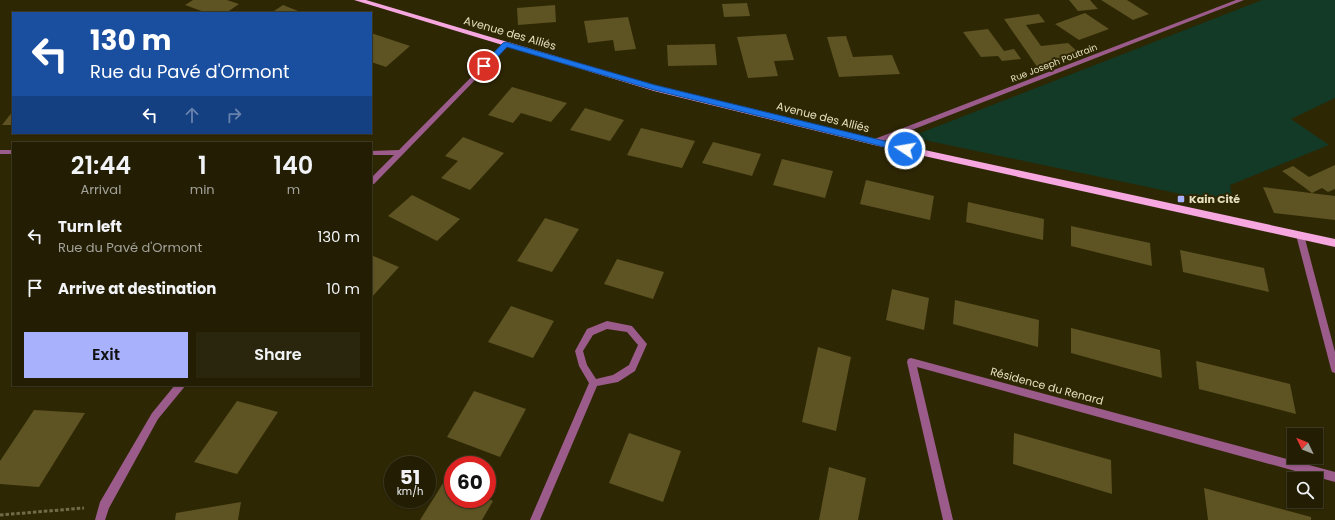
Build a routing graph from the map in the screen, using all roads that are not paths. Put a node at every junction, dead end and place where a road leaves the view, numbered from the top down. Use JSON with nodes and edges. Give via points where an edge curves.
{"nodes":[{"id":1,"x":358,"y":0,"type":"edge"},
{"id":2,"x":1241,"y":0,"type":"edge"},
{"id":3,"x":506,"y":45,"type":"junction"},
{"id":4,"x":874,"y":142,"type":"junction"},
{"id":5,"x":0,"y":152,"type":"edge"},
{"id":6,"x":12,"y":152,"type":"edge"},
{"id":7,"x":400,"y":152,"type":"junction"},
{"id":8,"x":372,"y":153,"type":"edge"},
{"id":9,"x":372,"y":181,"type":"edge"},
{"id":10,"x":1300,"y":235,"type":"junction"},
{"id":11,"x":1335,"y":243,"type":"edge"},
{"id":12,"x":1335,"y":369,"type":"edge"},
{"id":13,"x":594,"y":383,"type":"junction"},
{"id":14,"x":180,"y":386,"type":"edge"},
{"id":15,"x":1335,"y":477,"type":"edge"},
{"id":16,"x":100,"y":520,"type":"edge"},
{"id":17,"x":535,"y":520,"type":"edge"},
{"id":18,"x":948,"y":520,"type":"edge"}],
"edges":[{"from":1,"to":3,"type":"main road","name":"Avenue des Alliés"},
{"from":2,"to":4,"type":"street","name":"Rue Joseph Poutrain"},
{"from":3,"to":4,"type":"main road","name":"Avenue des Alliés","via":[[654,88]]},
{"from":3,"to":7,"type":"street"},
{"from":4,"to":10,"type":"main road","name":"Avenue des Alliés"},
{"from":5,"to":6,"type":"street"},
{"from":7,"to":8,"type":"street"},
{"from":7,"to":9,"type":"street"},
{"from":10,"to":11,"type":"main road","name":"Avenue des Alliés"},
{"from":10,"to":12,"type":"street"},
{"from":13,"to":13,"type":"street","via":[[615,379],[632,368],[643,344],[628,329],[607,325],[590,332],[578,350]]},
{"from":13,"to":17,"type":"street"},
{"from":14,"to":16,"type":"street","via":[[155,416],[104,506]]},
{"from":15,"to":18,"type":"street","name":"Résidence du Renard","via":[[911,362]]}]}
